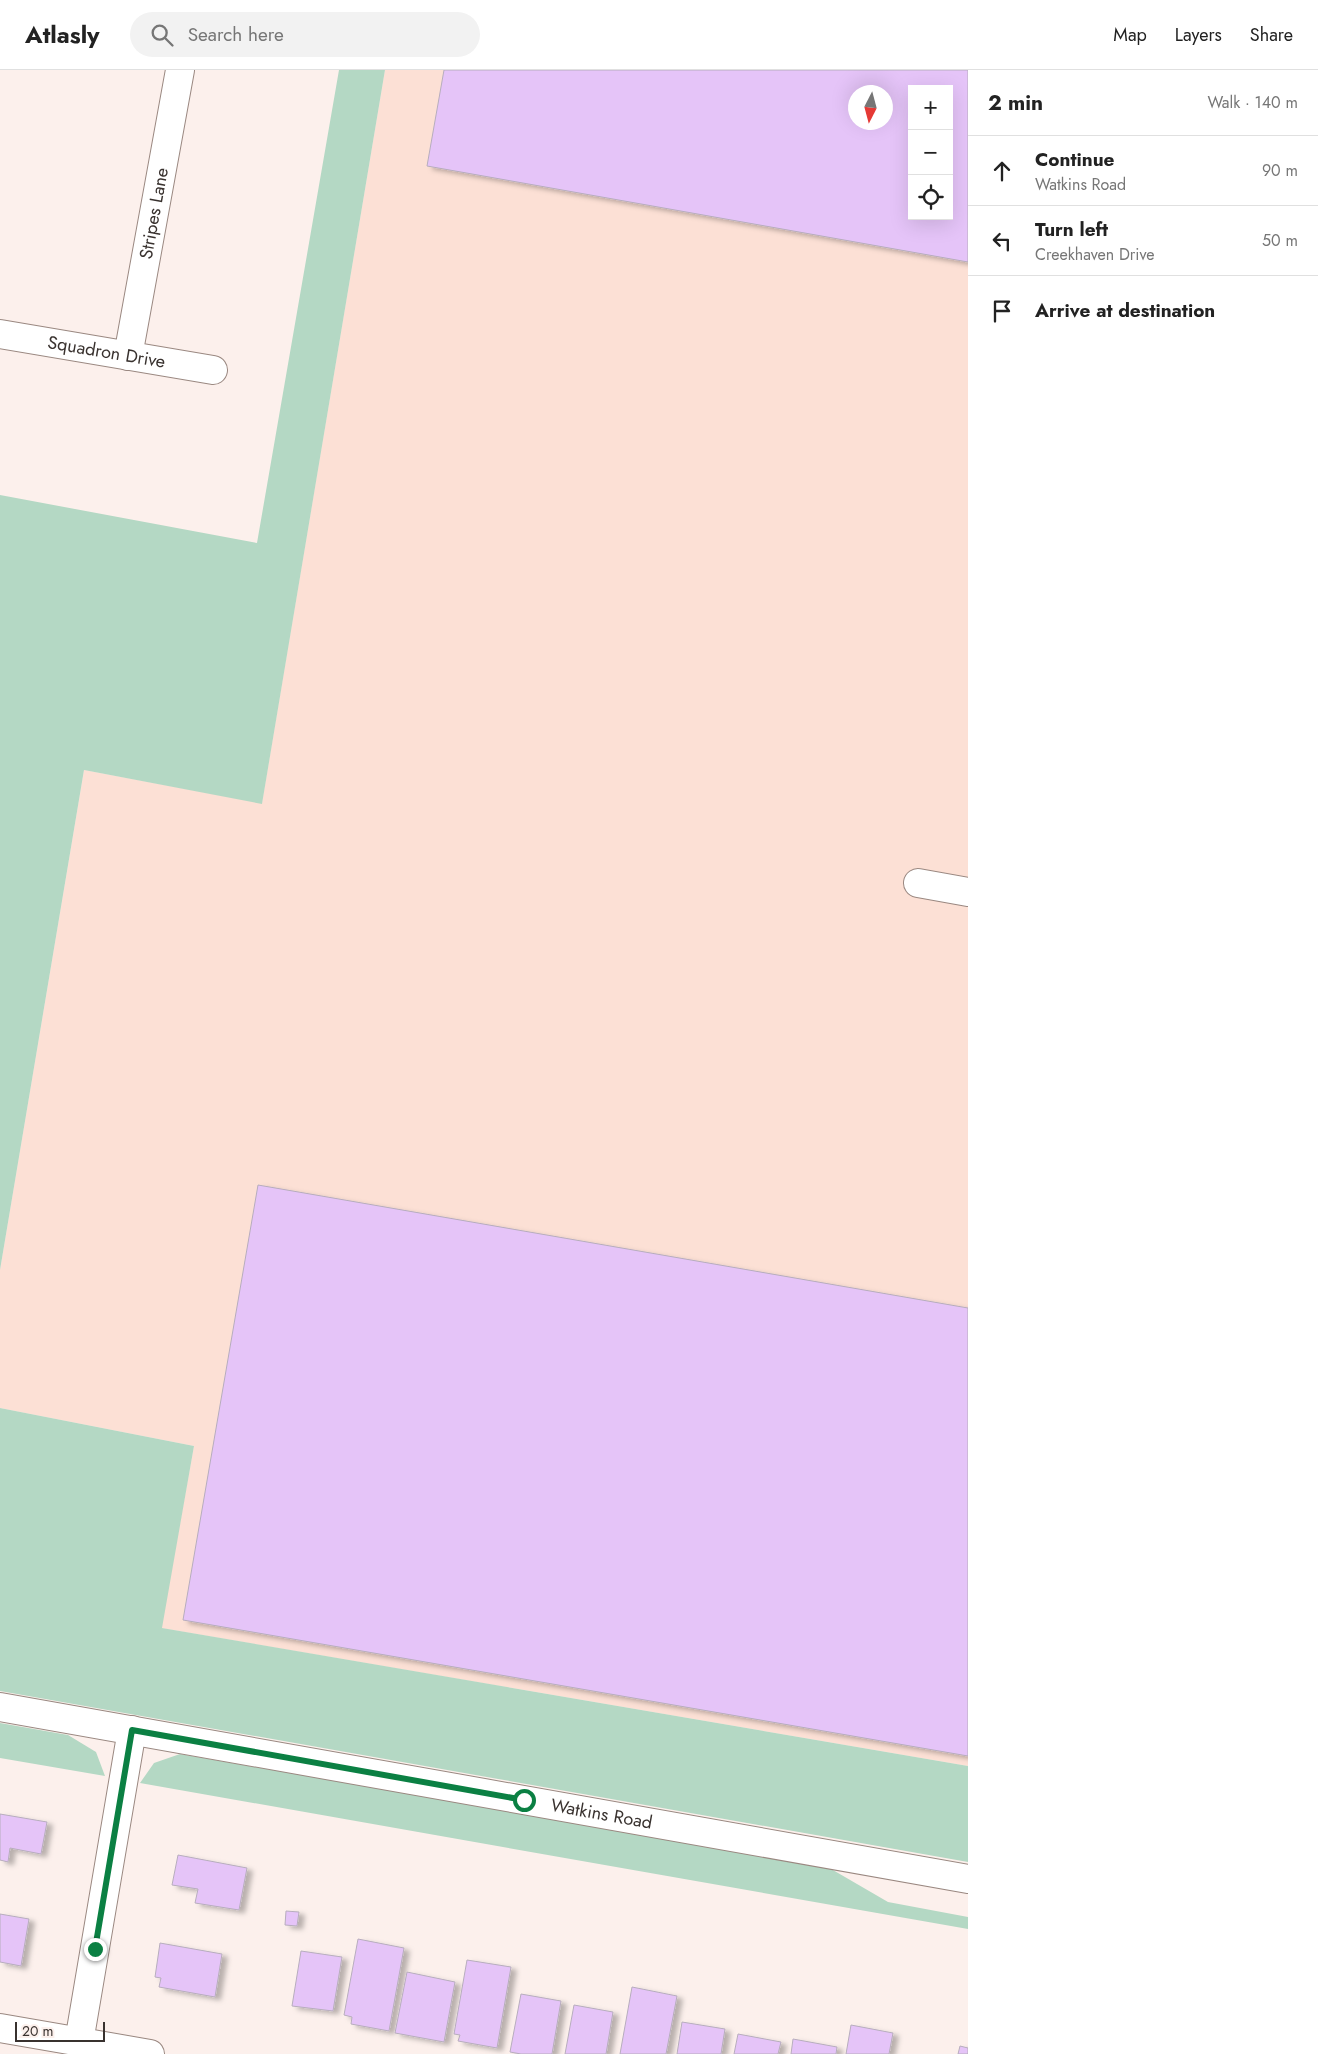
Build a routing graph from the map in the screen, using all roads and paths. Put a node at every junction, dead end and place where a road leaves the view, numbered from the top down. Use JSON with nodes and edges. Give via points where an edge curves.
{"nodes":[{"id":1,"x":180,"y":70,"type":"edge"},
{"id":2,"x":0,"y":334,"type":"edge"},
{"id":3,"x":128,"y":356,"type":"junction"},
{"id":4,"x":213,"y":370,"type":"dead end"},
{"id":5,"x":918,"y":883,"type":"dead end"},
{"id":6,"x":968,"y":892,"type":"edge"},
{"id":7,"x":0,"y":1706,"type":"edge"},
{"id":8,"x":132,"y":1730,"type":"junction"},
{"id":9,"x":968,"y":1879,"type":"edge"},
{"id":10,"x":0,"y":2028,"type":"edge"},
{"id":11,"x":79,"y":2042,"type":"junction"},
{"id":12,"x":150,"y":2054,"type":"edge"}],
"edges":[{"from":1,"to":3,"type":"street","name":"Stripes Lane"},
{"from":2,"to":3,"type":"street","name":"Squadron Drive"},
{"from":3,"to":4,"type":"street","name":"Squadron Drive"},
{"from":5,"to":6,"type":"street"},
{"from":7,"to":8,"type":"street","name":"Watkins Road"},
{"from":8,"to":9,"type":"street","name":"Watkins Road"},
{"from":8,"to":11,"type":"street"},
{"from":10,"to":11,"type":"street"},
{"from":11,"to":12,"type":"street"}]}
